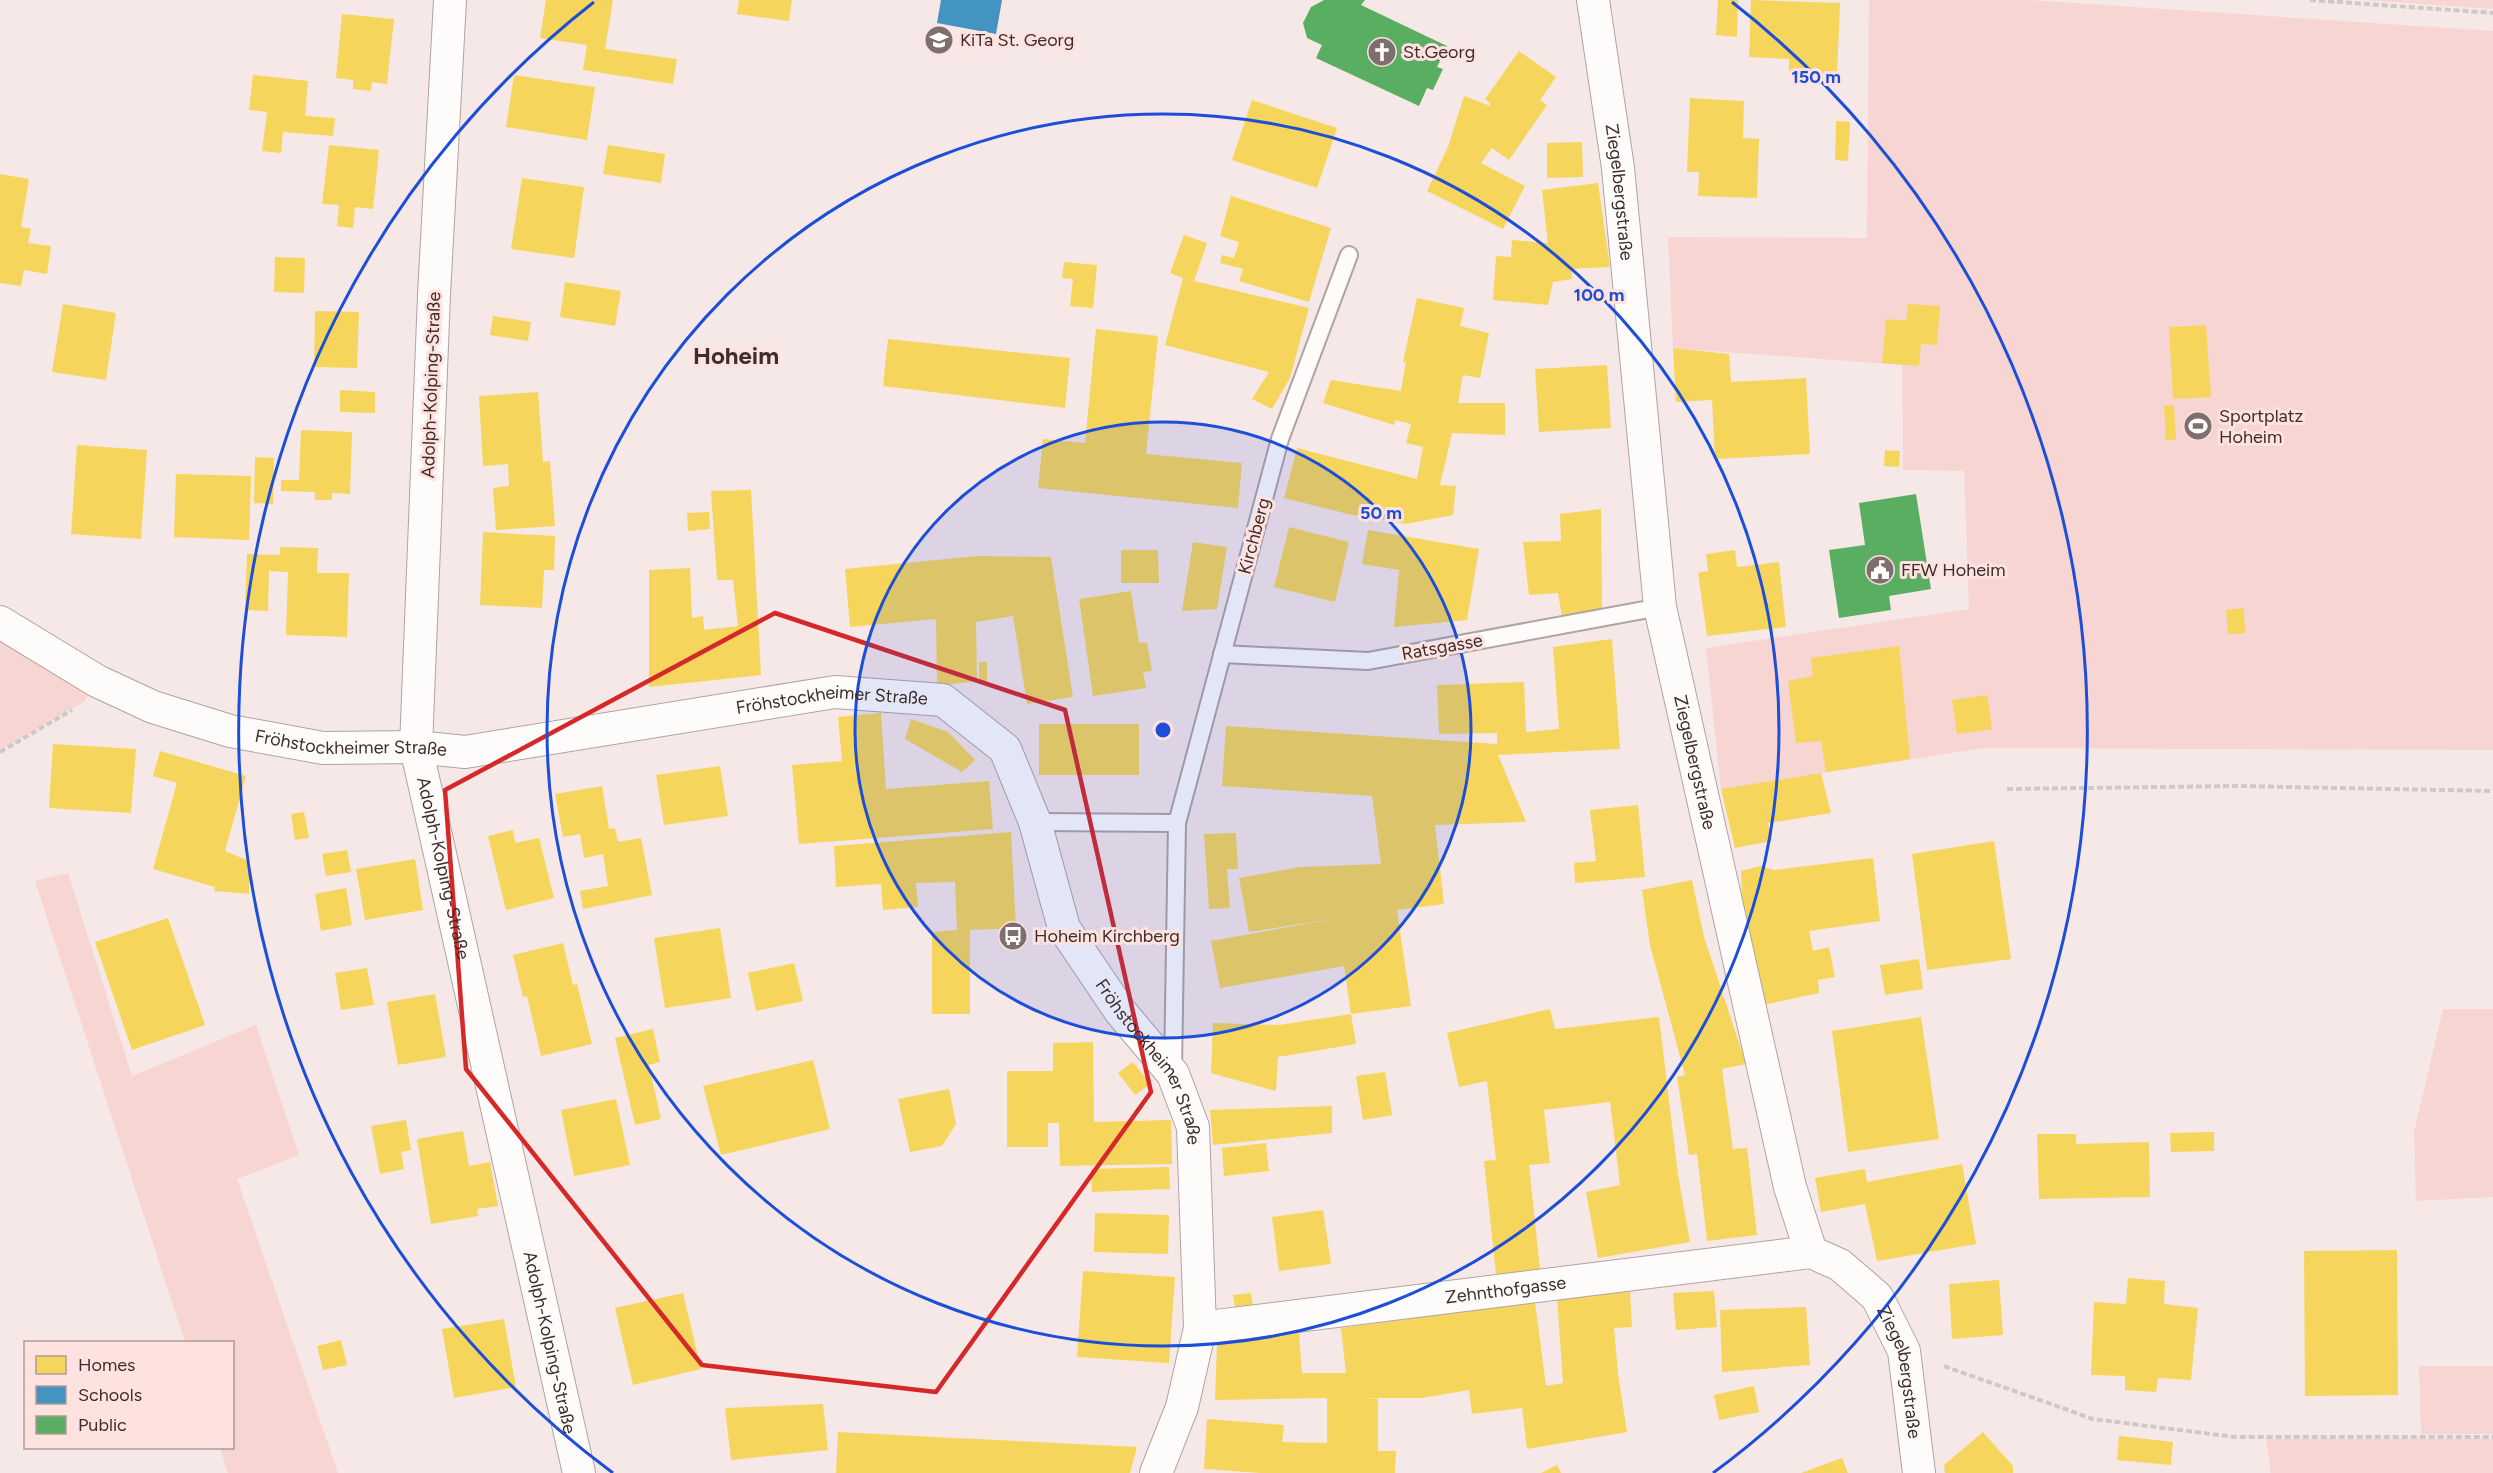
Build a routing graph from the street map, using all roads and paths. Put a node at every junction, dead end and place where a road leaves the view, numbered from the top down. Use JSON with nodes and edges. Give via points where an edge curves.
{"nodes":[{"id":1,"x":450,"y":0,"type":"edge"},
{"id":2,"x":1593,"y":0,"type":"edge"},
{"id":3,"x":2310,"y":0,"type":"edge"},
{"id":4,"x":2493,"y":13,"type":"edge"},
{"id":5,"x":1349,"y":255,"type":"dead end"},
{"id":6,"x":1660,"y":607,"type":"junction"},
{"id":7,"x":0,"y":622,"type":"edge"},
{"id":8,"x":1222,"y":654,"type":"junction"},
{"id":9,"x":98,"y":681,"type":"junction"},
{"id":10,"x":416,"y":747,"type":"junction"},
{"id":11,"x":0,"y":752,"type":"edge"},
{"id":12,"x":2007,"y":789,"type":"dead end"},
{"id":13,"x":2493,"y":790,"type":"edge"},
{"id":14,"x":1035,"y":822,"type":"junction"},
{"id":15,"x":1177,"y":822,"type":"junction"},
{"id":16,"x":1173,"y":1074,"type":"junction"},
{"id":17,"x":1811,"y":1252,"type":"junction"},
{"id":18,"x":1200,"y":1328,"type":"junction"},
{"id":19,"x":1904,"y":1351,"type":"junction"},
{"id":20,"x":2493,"y":1437,"type":"edge"},
{"id":21,"x":579,"y":1473,"type":"edge"},
{"id":22,"x":1156,"y":1473,"type":"edge"},
{"id":23,"x":1919,"y":1473,"type":"edge"}],
"edges":[{"from":1,"to":10,"type":"street","name":"Adolph-Kolping-Straße"},
{"from":2,"to":6,"type":"street","name":"Ziegelbergstraße","via":[[1618,168]]},
{"from":3,"to":4,"type":"path"},
{"from":5,"to":8,"type":"lane","name":"Kirchberg","via":[[1280,439]]},
{"from":6,"to":8,"type":"lane","name":"Ratsgasse","via":[[1368,661]]},
{"from":6,"to":17,"type":"street","name":"Ziegelbergstraße","via":[[1790,1187]]},
{"from":7,"to":9,"type":"street","name":"Fröhstockheimer Straße"},
{"from":8,"to":15,"type":"lane","name":"Kirchberg"},
{"from":9,"to":10,"type":"street","name":"Fröhstockheimer Straße","via":[[153,707],[230,731],[323,748]]},
{"from":9,"to":11,"type":"path","via":[[85,702]]},
{"from":10,"to":14,"type":"street","name":"Fröhstockheimer Straße","via":[[465,752],[835,692],[943,700],[1005,749]]},
{"from":10,"to":21,"type":"street","name":"Adolph-Kolping-Straße"},
{"from":12,"to":13,"type":"path","via":[[2237,786]]},
{"from":14,"to":15,"type":"lane"},
{"from":14,"to":16,"type":"street","name":"Fröhstockheimer Straße","via":[[1064,928],[1120,1011]]},
{"from":15,"to":16,"type":"lane","name":"Kirchberg"},
{"from":16,"to":18,"type":"street","name":"Fröhstockheimer Straße","via":[[1193,1128]]},
{"from":17,"to":18,"type":"street","name":"Zehnthofgasse"},
{"from":17,"to":19,"type":"street","name":"Ziegelbergstraße","via":[[1840,1264],[1877,1297]]},
{"from":18,"to":22,"type":"street","name":"Fröhstockheimer Straße","via":[[1182,1407]]},
{"from":19,"to":20,"type":"path","via":[[2093,1419],[2235,1437]]},
{"from":19,"to":23,"type":"street","name":"Ziegelbergstraße"}]}
